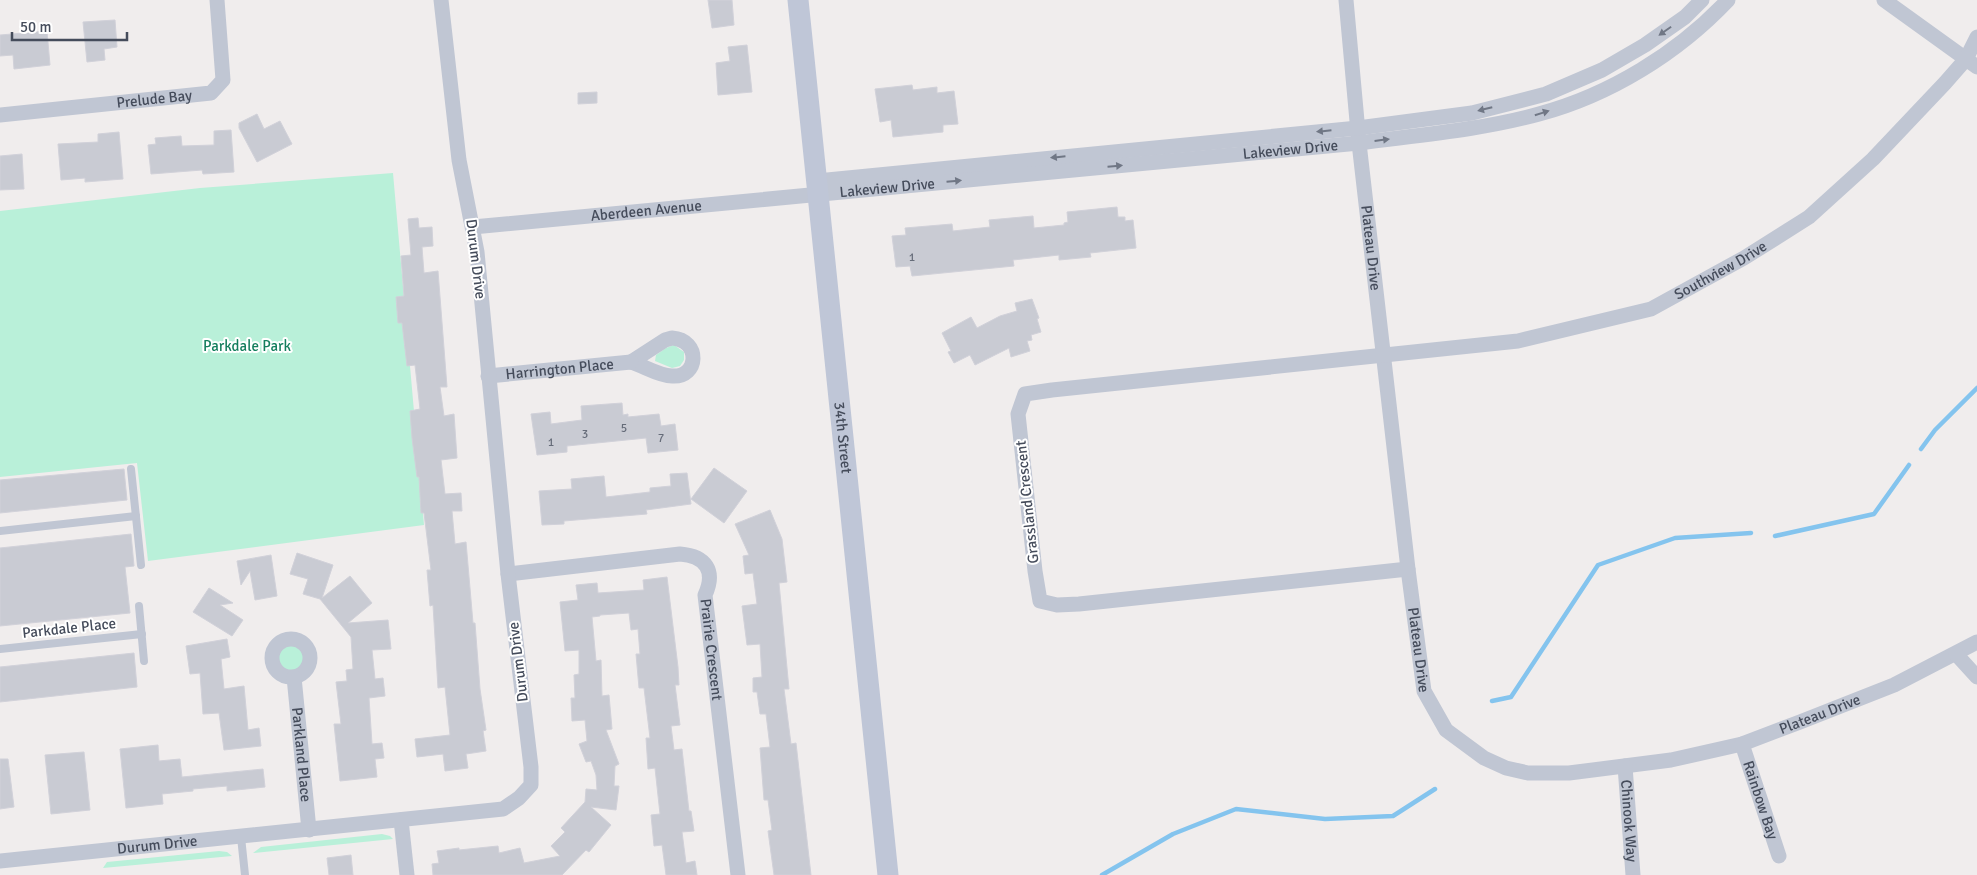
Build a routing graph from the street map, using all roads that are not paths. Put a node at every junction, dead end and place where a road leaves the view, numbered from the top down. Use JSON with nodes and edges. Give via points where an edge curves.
{"nodes":[{"id":1,"x":217,"y":0,"type":"edge"},
{"id":2,"x":441,"y":0,"type":"edge"},
{"id":3,"x":798,"y":0,"type":"edge"},
{"id":4,"x":1346,"y":0,"type":"edge"},
{"id":5,"x":1702,"y":0,"type":"edge"},
{"id":6,"x":1728,"y":0,"type":"edge"},
{"id":7,"x":1884,"y":0,"type":"edge"},
{"id":8,"x":1977,"y":37,"type":"edge"},
{"id":9,"x":1971,"y":63,"type":"edge"},
{"id":10,"x":0,"y":115,"type":"edge"},
{"id":11,"x":1359,"y":135,"type":"junction"},
{"id":12,"x":817,"y":187,"type":"junction"},
{"id":13,"x":473,"y":227,"type":"junction"},
{"id":14,"x":1385,"y":355,"type":"junction"},
{"id":15,"x":631,"y":362,"type":"dead end"},
{"id":16,"x":488,"y":376,"type":"junction"},
{"id":17,"x":131,"y":469,"type":"dead end"},
{"id":18,"x":136,"y":516,"type":"junction"},
{"id":19,"x":0,"y":530,"type":"edge"},
{"id":20,"x":141,"y":565,"type":"dead end"},
{"id":21,"x":1408,"y":569,"type":"junction"},
{"id":22,"x":508,"y":574,"type":"junction"},
{"id":23,"x":139,"y":606,"type":"dead end"},
{"id":24,"x":142,"y":634,"type":"junction"},
{"id":25,"x":1977,"y":642,"type":"edge"},
{"id":26,"x":0,"y":649,"type":"edge"},
{"id":27,"x":1956,"y":654,"type":"junction"},
{"id":28,"x":144,"y":661,"type":"dead end"},
{"id":29,"x":294,"y":677,"type":"dead end"},
{"id":30,"x":1977,"y":677,"type":"edge"},
{"id":31,"x":1742,"y":744,"type":"junction"},
{"id":32,"x":1625,"y":766,"type":"junction"},
{"id":33,"x":402,"y":820,"type":"junction"},
{"id":34,"x":309,"y":830,"type":"junction"},
{"id":35,"x":241,"y":837,"type":"junction"},
{"id":36,"x":1779,"y":856,"type":"dead end"},
{"id":37,"x":0,"y":861,"type":"edge"},
{"id":38,"x":245,"y":875,"type":"edge"},
{"id":39,"x":407,"y":875,"type":"edge"},
{"id":40,"x":738,"y":875,"type":"edge"},
{"id":41,"x":888,"y":875,"type":"edge"},
{"id":42,"x":1633,"y":875,"type":"edge"}],
"edges":[{"from":1,"to":10,"type":"street","name":"Prelude Bay","via":[[223,80],[211,93]]},
{"from":2,"to":13,"type":"street","name":"Durum Drive","via":[[458,160]]},
{"from":3,"to":12,"type":"street","name":"34th Street"},
{"from":4,"to":11,"type":"street","name":"Plateau Drive"},
{"from":5,"to":11,"type":"street","name":"Lakeview Drive","one_way":true,"via":[[1685,17],[1602,70],[1546,94],[1472,113]]},
{"from":11,"to":6,"type":"street","name":"Lakeview Drive","one_way":true,"via":[[1492,124],[1540,114],[1602,91],[1665,55],[1708,22]]},
{"from":7,"to":9,"type":"street"},
{"from":8,"to":9,"type":"street","name":"Southview Drive"},
{"from":9,"to":14,"type":"street","name":"Southview Drive","via":[[1945,83],[1873,158],[1809,217],[1744,258],[1652,309],[1518,341]]},
{"from":11,"to":12,"type":"street","name":"Lakeview Drive"},
{"from":11,"to":14,"type":"street","name":"Plateau Drive"},
{"from":12,"to":13,"type":"street","name":"Aberdeen Avenue"},
{"from":12,"to":41,"type":"street","name":"34th Street"},
{"from":13,"to":16,"type":"street","name":"Durum Drive"},
{"from":14,"to":21,"type":"street","name":"Plateau Drive"},
{"from":14,"to":21,"type":"street","name":"Grassland Crescent","via":[[1025,394],[1018,414],[1034,570],[1040,601],[1057,605]]},
{"from":15,"to":16,"type":"street","name":"Harrington Place"},
{"from":16,"to":22,"type":"street","name":"Durum Drive"},
{"from":17,"to":18,"type":"lane"},
{"from":18,"to":19,"type":"lane"},
{"from":18,"to":20,"type":"lane"},
{"from":21,"to":32,"type":"street","name":"Plateau Drive","via":[[1424,691],[1446,730],[1484,758],[1528,773],[1569,774]]},
{"from":22,"to":33,"type":"street","name":"Durum Drive","via":[[531,785],[503,809]]},
{"from":22,"to":40,"type":"street","name":"Prairie Crescent","via":[[680,554],[692,555],[706,566],[710,580],[705,595]]},
{"from":23,"to":24,"type":"lane"},
{"from":24,"to":26,"type":"lane","name":"Parkdale Place"},
{"from":24,"to":28,"type":"lane"},
{"from":25,"to":27,"type":"street","name":"Plateau Drive"},
{"from":27,"to":30,"type":"street"},
{"from":27,"to":31,"type":"street","name":"Plateau Drive","via":[[1894,685]]},
{"from":29,"to":34,"type":"street","name":"Parkland Place"},
{"from":31,"to":32,"type":"street","name":"Plateau Drive"},
{"from":31,"to":36,"type":"street","name":"Rainbow Bay"},
{"from":32,"to":42,"type":"street","name":"Chinook Way"},
{"from":33,"to":34,"type":"street","name":"Durum Drive"},
{"from":33,"to":39,"type":"street"},
{"from":34,"to":35,"type":"street","name":"Durum Drive"},
{"from":35,"to":37,"type":"street","name":"Durum Drive"},
{"from":35,"to":38,"type":"lane"}]}
